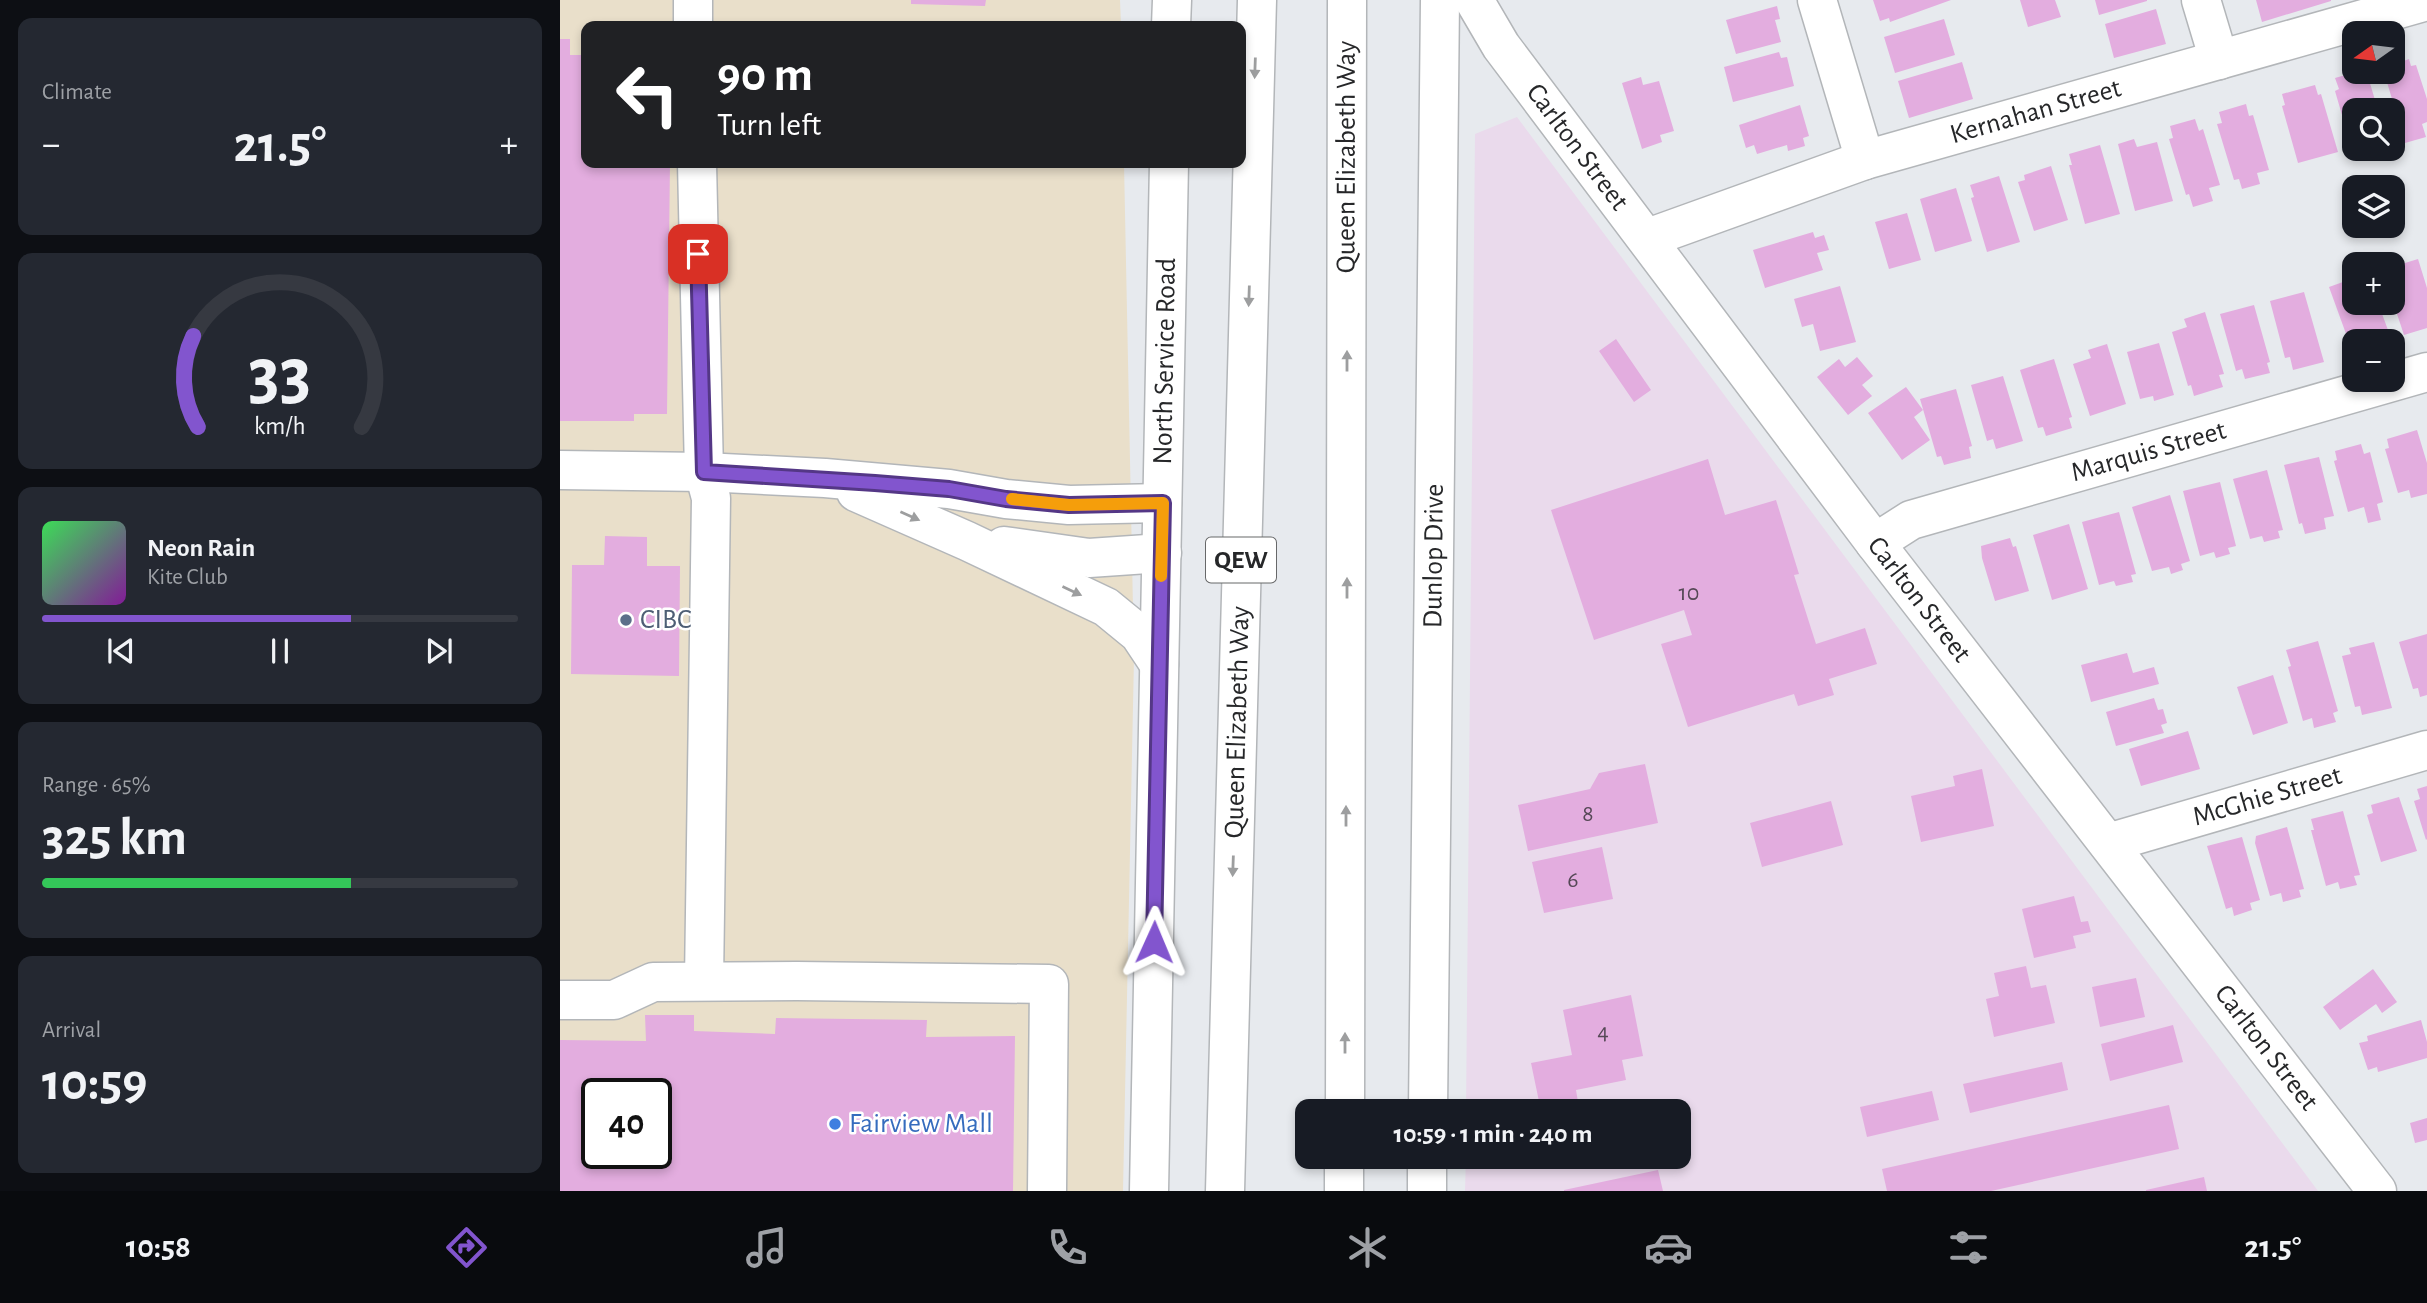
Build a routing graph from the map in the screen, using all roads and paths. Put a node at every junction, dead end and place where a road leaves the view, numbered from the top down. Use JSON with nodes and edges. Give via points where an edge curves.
{"nodes":[{"id":1,"x":693,"y":0,"type":"edge"},
{"id":2,"x":1172,"y":0,"type":"edge"},
{"id":3,"x":1257,"y":0,"type":"edge"},
{"id":4,"x":1347,"y":0,"type":"edge"},
{"id":5,"x":1440,"y":0,"type":"edge"},
{"id":6,"x":1474,"y":0,"type":"edge"},
{"id":7,"x":1817,"y":0,"type":"edge"},
{"id":8,"x":2201,"y":0,"type":"edge"},
{"id":9,"x":2427,"y":1,"type":"edge"},
{"id":10,"x":693,"y":21,"type":"edge"},
{"id":11,"x":1171,"y":21,"type":"edge"},
{"id":12,"x":2219,"y":60,"type":"junction"},
{"id":13,"x":1865,"y":160,"type":"junction"},
{"id":14,"x":697,"y":168,"type":"edge"},
{"id":15,"x":1169,"y":168,"type":"edge"},
{"id":16,"x":1648,"y":238,"type":"junction"},
{"id":17,"x":2427,"y":372,"type":"edge"},
{"id":18,"x":560,"y":470,"type":"edge"},
{"id":19,"x":704,"y":472,"type":"junction"},
{"id":20,"x":825,"y":478,"type":"junction"},
{"id":21,"x":1163,"y":503,"type":"junction"},
{"id":22,"x":967,"y":541,"type":"junction"},
{"id":23,"x":1875,"y":543,"type":"junction"},
{"id":24,"x":1161,"y":553,"type":"junction"},
{"id":25,"x":1160,"y":664,"type":"junction"},
{"id":26,"x":2427,"y":750,"type":"edge"},
{"id":27,"x":2108,"y":843,"type":"junction"},
{"id":28,"x":704,"y":981,"type":"junction"},
{"id":29,"x":560,"y":1000,"type":"edge"},
{"id":30,"x":1345,"y":1099,"type":"edge"},
{"id":31,"x":1428,"y":1099,"type":"edge"},
{"id":32,"x":1344,"y":1169,"type":"edge"},
{"id":33,"x":1427,"y":1169,"type":"edge"},
{"id":34,"x":1047,"y":1191,"type":"edge"},
{"id":35,"x":1149,"y":1191,"type":"edge"},
{"id":36,"x":1225,"y":1191,"type":"edge"},
{"id":37,"x":1344,"y":1191,"type":"edge"},
{"id":38,"x":1427,"y":1191,"type":"edge"},
{"id":39,"x":2377,"y":1191,"type":"edge"}],
"edges":[{"from":1,"to":10,"type":"main road"},
{"from":2,"to":11,"type":"main road"},
{"from":3,"to":36,"type":"main road","name":"Queen Elizabeth Way","number":"QEW","one_way":true},
{"from":30,"to":4,"type":"main road","name":"Queen Elizabeth Way","one_way":true},
{"from":5,"to":31,"type":"main road","name":"Dunlop Drive"},
{"from":6,"to":16,"type":"main road","name":"Carlton Street","via":[[1501,46]]},
{"from":7,"to":13,"type":"main road"},
{"from":8,"to":12,"type":"main road"},
{"from":9,"to":12,"type":"main road","name":"Kernahan Street"},
{"from":12,"to":13,"type":"main road","name":"Kernahan Street"},
{"from":13,"to":16,"type":"main road","name":"Kernahan Street"},
{"from":14,"to":19,"type":"main road"},
{"from":15,"to":21,"type":"main road","name":"North Service Road"},
{"from":16,"to":23,"type":"main road","name":"Carlton Street"},
{"from":17,"to":23,"type":"main road","name":"Marquis Street","via":[[1911,520]]},
{"from":18,"to":19,"type":"main road"},
{"from":19,"to":20,"type":"main road"},
{"from":19,"to":28,"type":"main road","via":[[711,498]]},
{"from":20,"to":21,"type":"main road","via":[[1069,505]]},
{"from":20,"to":22,"type":"main road","one_way":true},
{"from":21,"to":24,"type":"main road","name":"North Service Road"},
{"from":22,"to":24,"type":"main road","via":[[1089,558]]},
{"from":22,"to":25,"type":"main road","one_way":true,"via":[[1107,607],[1139,634]]},
{"from":23,"to":27,"type":"main road","name":"Carlton Street"},
{"from":24,"to":25,"type":"main road","name":"North Service Road"},
{"from":25,"to":35,"type":"main road","name":"North Service Road"},
{"from":26,"to":27,"type":"main road","name":"McGhie Street"},
{"from":27,"to":39,"type":"main road","name":"Carlton Street"},
{"from":28,"to":29,"type":"main road","via":[[653,982],[614,1000]]},
{"from":28,"to":34,"type":"main road","via":[[1049,984]]},
{"from":32,"to":37,"type":"main road"},
{"from":33,"to":38,"type":"main road"}]}
